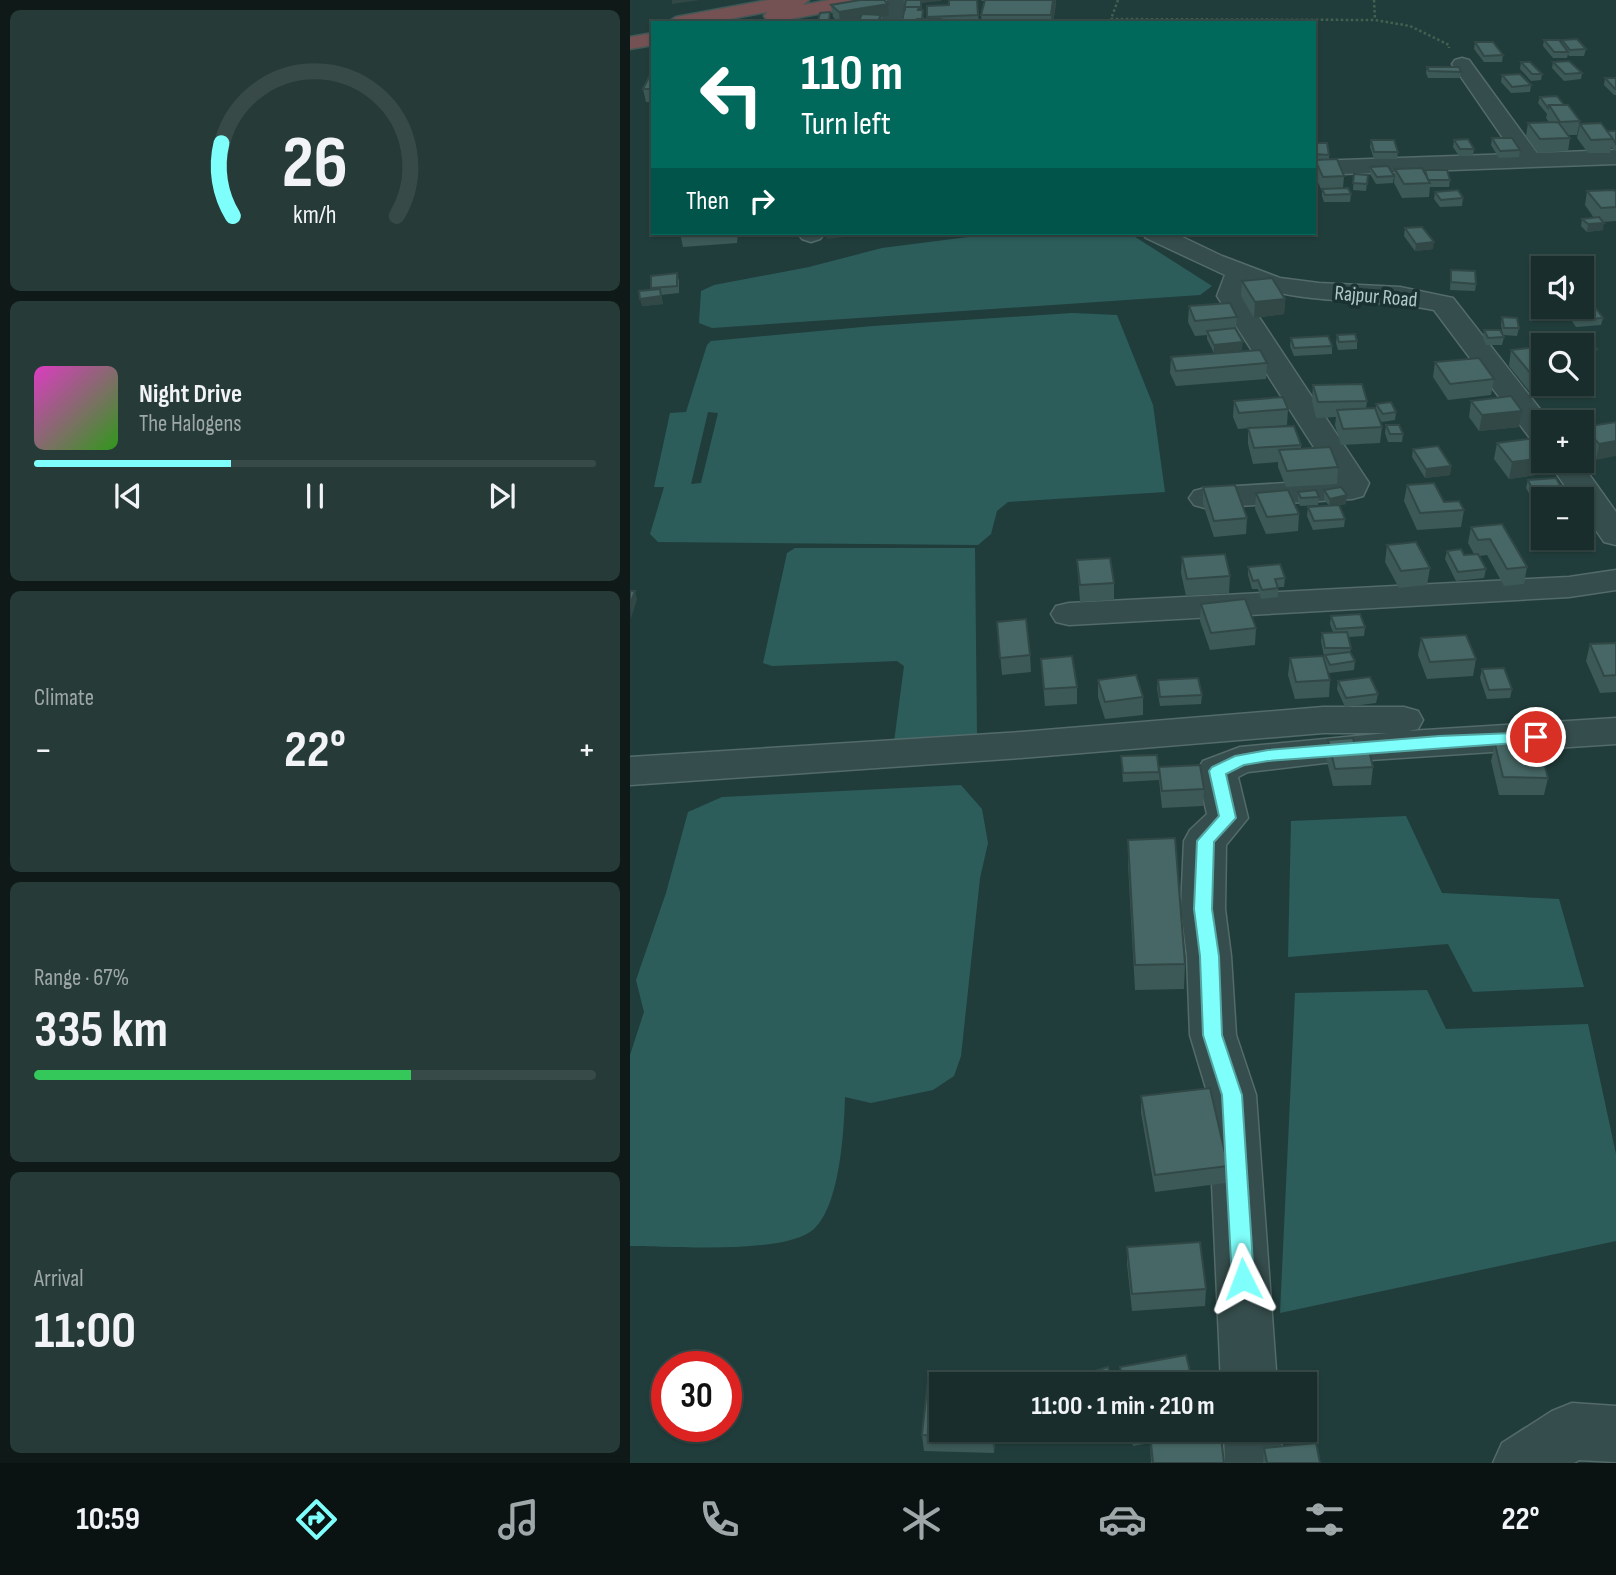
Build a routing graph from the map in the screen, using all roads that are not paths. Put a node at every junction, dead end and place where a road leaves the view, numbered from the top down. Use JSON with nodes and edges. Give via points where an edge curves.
{"nodes":[{"id":1,"x":799,"y":0,"type":"edge"},
{"id":2,"x":861,"y":0,"type":"edge"},
{"id":3,"x":897,"y":0,"type":"edge"},
{"id":4,"x":687,"y":21,"type":"edge"},
{"id":5,"x":751,"y":21,"type":"edge"},
{"id":6,"x":891,"y":21,"type":"edge"},
{"id":7,"x":651,"y":27,"type":"edge"},
{"id":8,"x":630,"y":31,"type":"edge"},
{"id":9,"x":651,"y":39,"type":"edge"},
{"id":10,"x":630,"y":43,"type":"edge"},
{"id":11,"x":1462,"y":64,"type":"road end"},
{"id":12,"x":1616,"y":158,"type":"edge"},
{"id":13,"x":1526,"y":161,"type":"junction"},
{"id":14,"x":1316,"y":168,"type":"edge"},
{"id":15,"x":1159,"y":235,"type":"edge"},
{"id":16,"x":1239,"y":272,"type":"junction"},
{"id":17,"x":1531,"y":418,"type":"edge"},
{"id":18,"x":1572,"y":473,"type":"edge"},
{"id":19,"x":1205,"y":498,"type":"edge"},
{"id":20,"x":1616,"y":535,"type":"edge"},
{"id":21,"x":1616,"y":580,"type":"edge"},
{"id":22,"x":1069,"y":614,"type":"dead end"},
{"id":23,"x":1616,"y":708,"type":"edge"},
{"id":24,"x":1616,"y":731,"type":"edge"},
{"id":25,"x":630,"y":771,"type":"edge"},
{"id":26,"x":1249,"y":1372,"type":"edge"},
{"id":27,"x":1616,"y":1434,"type":"edge"},
{"id":28,"x":1253,"y":1442,"type":"edge"},
{"id":29,"x":1254,"y":1463,"type":"edge"},
{"id":30,"x":1522,"y":1463,"type":"edge"}],
"edges":[{"from":1,"to":4,"type":"highway"},
{"from":2,"to":5,"type":"highway"},
{"from":3,"to":6,"type":"street"},
{"from":7,"to":8,"type":"highway"},
{"from":9,"to":10,"type":"highway"},
{"from":11,"to":13,"type":"street","via":[[1528,157]]},
{"from":12,"to":13,"type":"street"},
{"from":13,"to":14,"type":"street"},
{"from":15,"to":16,"type":"street","name":"Rajpur Road"},
{"from":16,"to":17,"type":"street","name":"Rajpur Road","via":[[1275,285],[1401,295],[1443,304]]},
{"from":16,"to":19,"type":"street","via":[[1231,296],[1353,483],[1352,489]]},
{"from":18,"to":20,"type":"street"},
{"from":21,"to":22,"type":"street","via":[[1569,587]]},
{"from":23,"to":25,"type":"street","via":[[1409,720],[1323,720],[1007,747]]},
{"from":24,"to":26,"type":"street","via":[[1324,750],[1240,760],[1217,771],[1228,818],[1205,841],[1203,909],[1213,1035],[1232,1095]]},
{"from":27,"to":30,"type":"street","via":[[1572,1431]]},
{"from":28,"to":29,"type":"street"}]}
